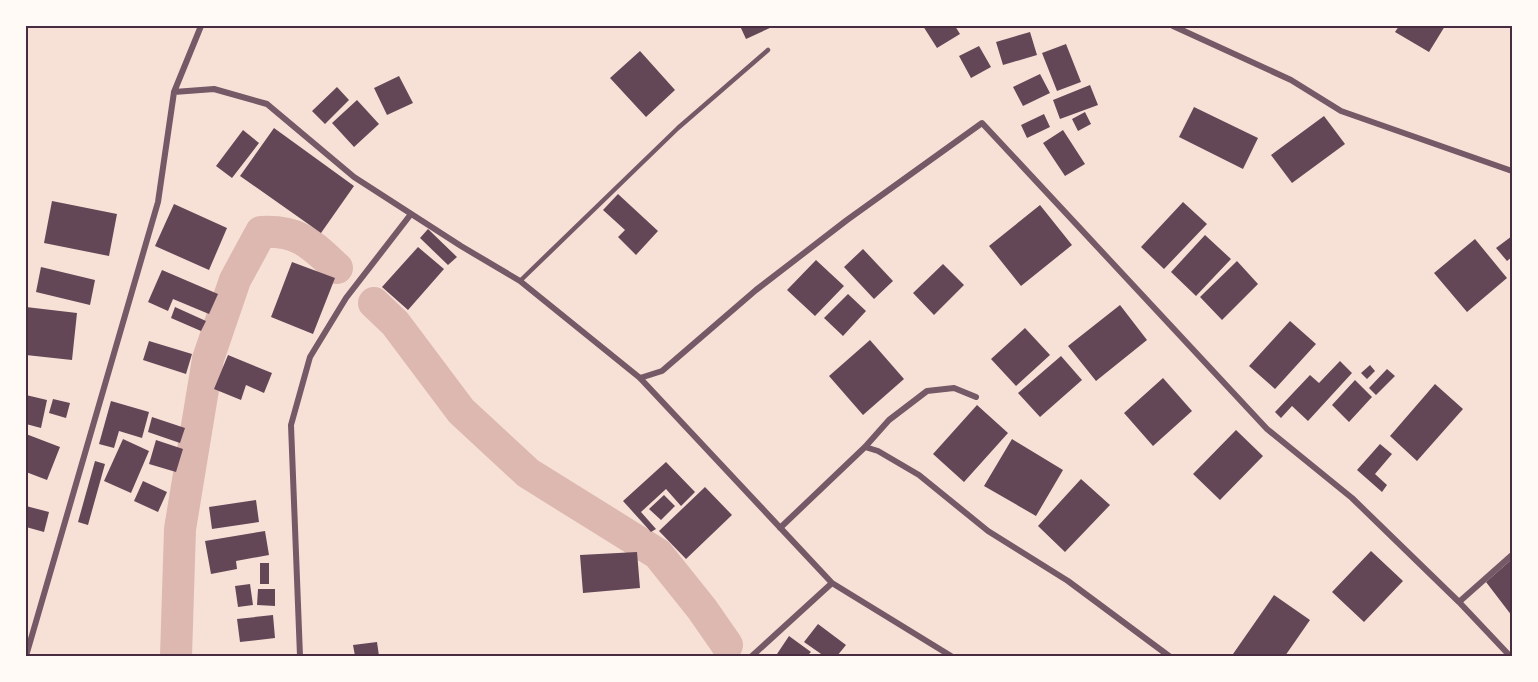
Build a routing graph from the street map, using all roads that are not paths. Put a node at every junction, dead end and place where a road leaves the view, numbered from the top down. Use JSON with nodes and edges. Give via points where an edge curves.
{"nodes":[{"id":1,"x":201,"y":26,"type":"edge"},
{"id":2,"x":1173,"y":26,"type":"edge"},
{"id":3,"x":768,"y":50,"type":"dead end"},
{"id":4,"x":174,"y":92,"type":"junction"},
{"id":5,"x":1512,"y":171,"type":"edge"},
{"id":6,"x":411,"y":214,"type":"junction"},
{"id":7,"x":520,"y":281,"type":"junction"},
{"id":8,"x":640,"y":378,"type":"junction"},
{"id":9,"x":976,"y":398,"type":"dead end"},
{"id":10,"x":865,"y":447,"type":"junction"},
{"id":11,"x":780,"y":528,"type":"junction"},
{"id":12,"x":1512,"y":555,"type":"edge"},
{"id":13,"x":832,"y":583,"type":"junction"},
{"id":14,"x":1459,"y":602,"type":"junction"},
{"id":15,"x":26,"y":657,"type":"edge"},
{"id":16,"x":300,"y":657,"type":"edge"},
{"id":17,"x":752,"y":657,"type":"edge"},
{"id":18,"x":951,"y":657,"type":"edge"},
{"id":19,"x":1169,"y":657,"type":"edge"},
{"id":20,"x":1510,"y":657,"type":"edge"}],
"edges":[{"from":1,"to":4,"type":"street"},
{"from":2,"to":5,"type":"street","via":[[1291,80],[1341,111]]},
{"from":3,"to":7,"type":"lane","via":[[678,129]]},
{"from":4,"to":6,"type":"street","via":[[214,89],[267,104],[354,177]]},
{"from":4,"to":15,"type":"street","via":[[158,202]]},
{"from":6,"to":7,"type":"street"},
{"from":6,"to":16,"type":"street","via":[[346,298],[310,357],[291,425]]},
{"from":7,"to":8,"type":"street"},
{"from":8,"to":11,"type":"street"},
{"from":8,"to":14,"type":"street","via":[[662,371],[756,290],[982,123],[1267,429],[1352,498]]},
{"from":9,"to":10,"type":"street","via":[[954,388],[927,392],[889,420]]},
{"from":10,"to":11,"type":"street"},
{"from":10,"to":19,"type":"street","via":[[919,475],[988,531],[1068,581]]},
{"from":11,"to":13,"type":"street"},
{"from":12,"to":14,"type":"street"},
{"from":13,"to":17,"type":"street"},
{"from":13,"to":18,"type":"street"},
{"from":14,"to":20,"type":"street"}]}
